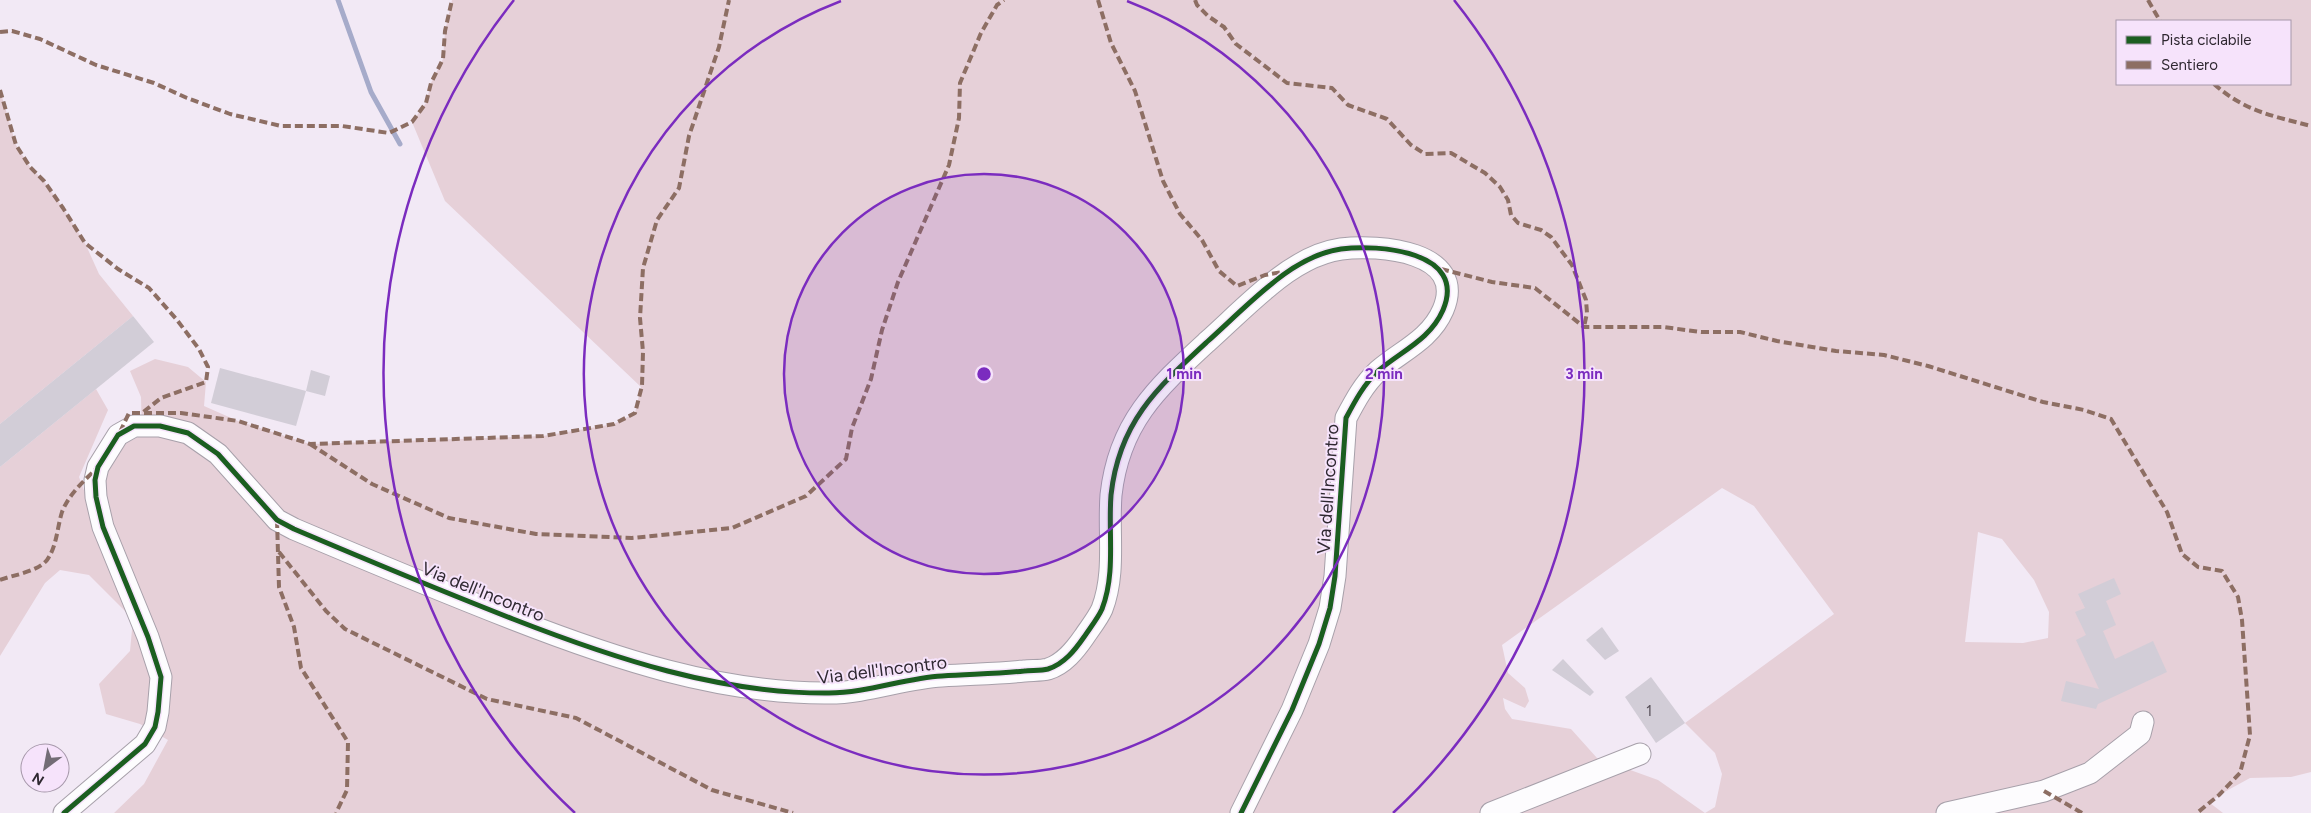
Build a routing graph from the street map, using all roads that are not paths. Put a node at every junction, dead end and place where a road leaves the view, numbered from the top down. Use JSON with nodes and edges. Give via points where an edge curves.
{"nodes":[{"id":1,"x":2143,"y":722,"type":"dead end"},
{"id":2,"x":1640,"y":754,"type":"dead end"},
{"id":3,"x":64,"y":813,"type":"edge"},
{"id":4,"x":1241,"y":813,"type":"edge"},
{"id":5,"x":1491,"y":813,"type":"edge"},
{"id":6,"x":1947,"y":813,"type":"edge"}],
"edges":[{"from":1,"to":6,"type":"street","via":[[2140,734],[2090,773],[2044,792]]},
{"from":2,"to":5,"type":"street"},
{"from":3,"to":4,"type":"street","name":"Via dell'Incontro","via":[[145,744],[155,727],[158,712],[161,677],[103,527],[95,480],[98,467],[118,434],[134,426],[160,426],[188,433],[218,454],[277,520],[294,529],[425,585],[619,658],[728,684],[782,692],[834,694],[936,676],[1049,669],[1069,656],[1101,610],[1108,582],[1111,497],[1116,465],[1129,430],[1166,378],[1263,291],[1304,262],[1338,250],[1378,247],[1425,258],[1440,269],[1445,281],[1443,311],[1427,334],[1378,371],[1358,395],[1346,418],[1330,608],[1292,710]]}]}
